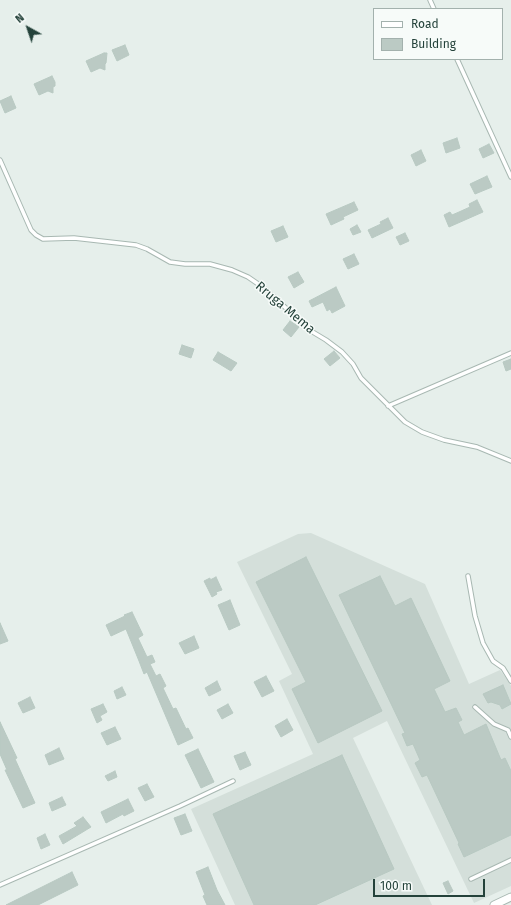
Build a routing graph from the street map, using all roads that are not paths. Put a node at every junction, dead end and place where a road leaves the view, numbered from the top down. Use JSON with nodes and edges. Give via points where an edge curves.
{"nodes":[{"id":1,"x":457,"y":60,"type":"edge"},
{"id":2,"x":0,"y":160,"type":"edge"},
{"id":3,"x":511,"y":163,"type":"edge"},
{"id":4,"x":506,"y":165,"type":"junction"},
{"id":5,"x":511,"y":177,"type":"edge"},
{"id":6,"x":511,"y":353,"type":"edge"},
{"id":7,"x":388,"y":406,"type":"junction"},
{"id":8,"x":511,"y":461,"type":"edge"},
{"id":9,"x":468,"y":576,"type":"dead end"},
{"id":10,"x":511,"y":681,"type":"edge"},
{"id":11,"x":475,"y":707,"type":"dead end"},
{"id":12,"x":511,"y":737,"type":"edge"},
{"id":13,"x":233,"y":781,"type":"dead end"},
{"id":14,"x":511,"y":860,"type":"edge"},
{"id":15,"x":471,"y":878,"type":"dead end"},
{"id":16,"x":0,"y":885,"type":"edge"},
{"id":17,"x":511,"y":897,"type":"edge"},
{"id":18,"x":494,"y":905,"type":"edge"}],
"edges":[{"from":1,"to":4,"type":"lane"},
{"from":2,"to":7,"type":"lane","name":"Rruga Mema","via":[[31,230],[36,235],[43,239],[74,238],[136,245],[170,262],[210,264],[248,277],[264,288],[311,331],[342,352]]},
{"from":3,"to":4,"type":"lane"},
{"from":4,"to":5,"type":"lane"},
{"from":6,"to":7,"type":"lane"},
{"from":7,"to":8,"type":"lane","name":"Rruga Mema","via":[[405,422],[422,432],[477,447]]},
{"from":9,"to":10,"type":"lane","via":[[483,643],[492,661],[503,668]]},
{"from":11,"to":12,"type":"lane","via":[[494,724],[508,730]]},
{"from":13,"to":16,"type":"lane"},
{"from":14,"to":15,"type":"lane"},
{"from":17,"to":18,"type":"street"}]}
